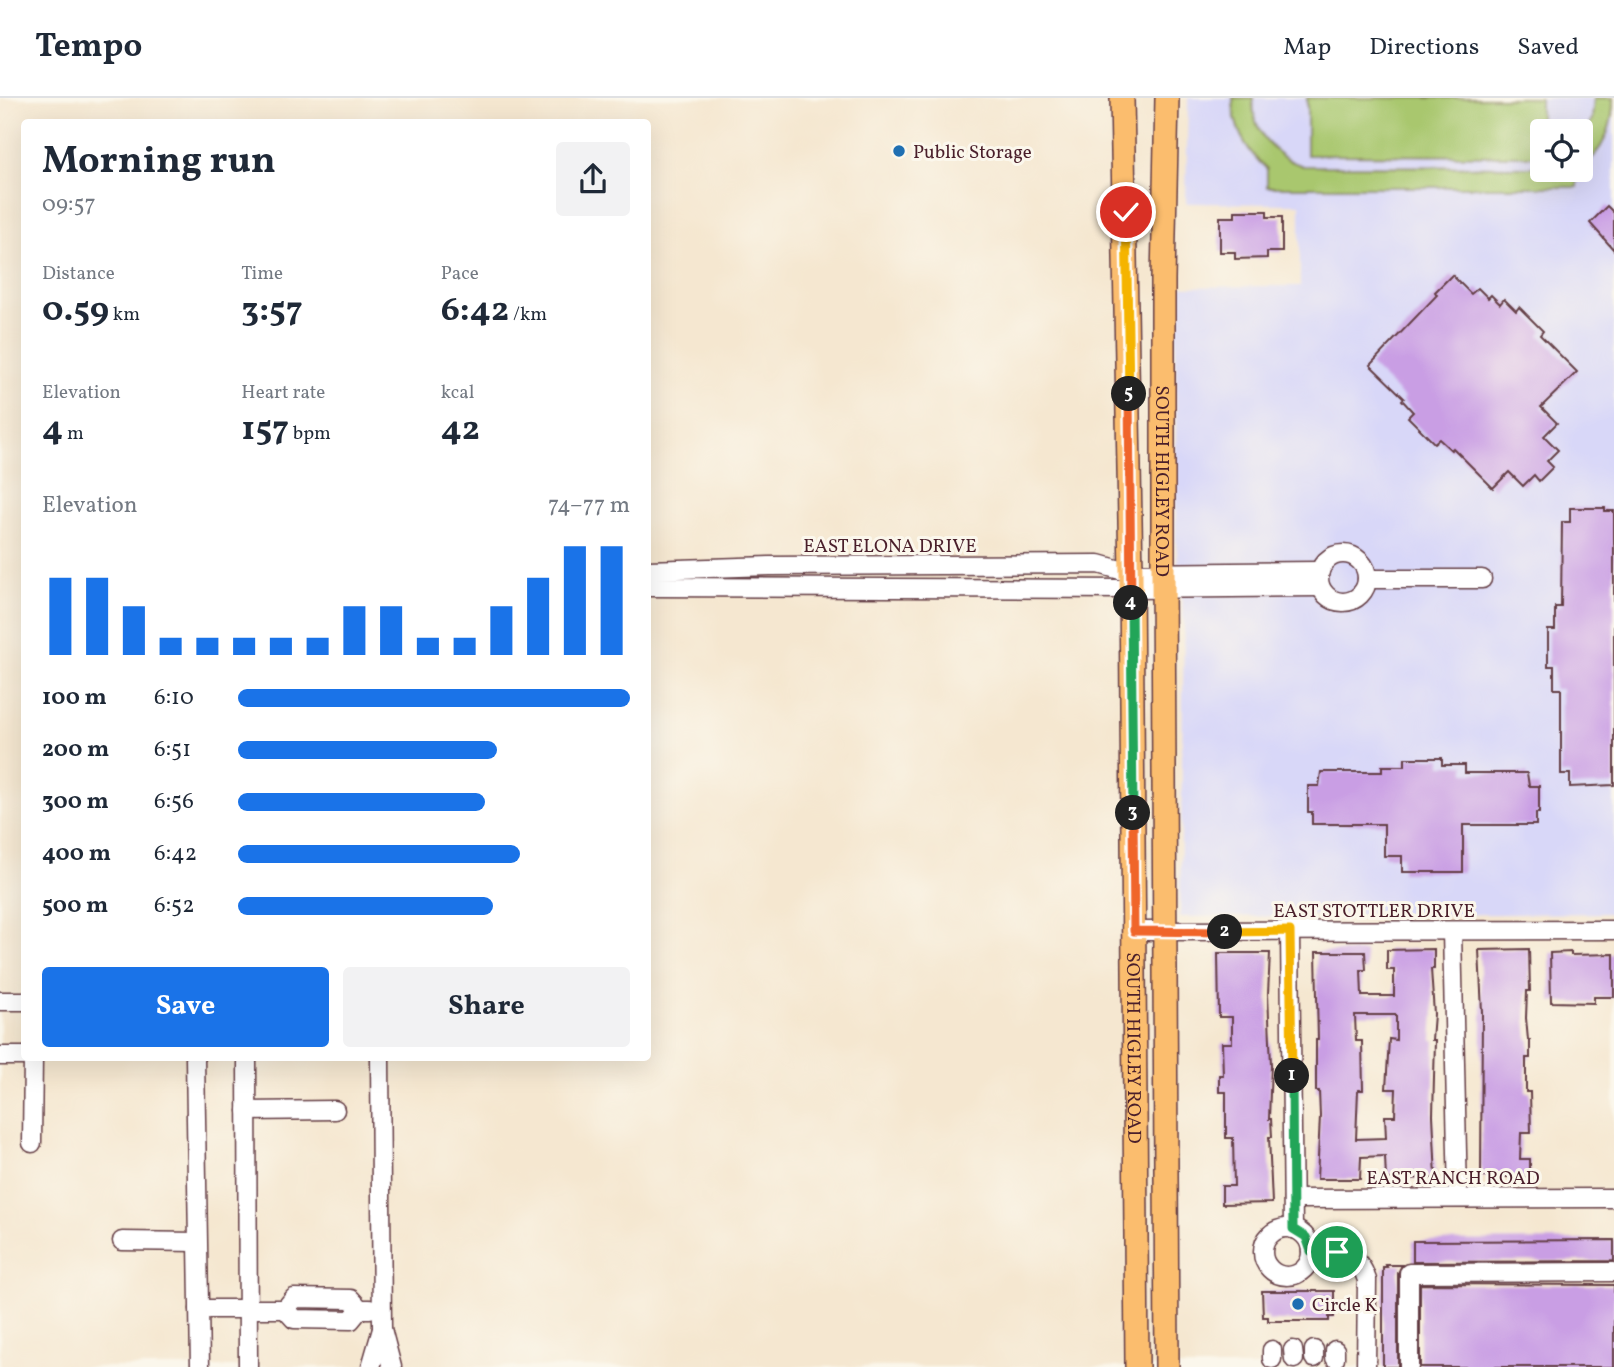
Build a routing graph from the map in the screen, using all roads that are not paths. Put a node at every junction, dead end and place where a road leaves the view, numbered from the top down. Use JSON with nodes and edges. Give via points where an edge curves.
{"nodes":[{"id":1,"x":1122,"y":98,"type":"edge"},
{"id":2,"x":1167,"y":98,"type":"edge"},
{"id":3,"x":651,"y":570,"type":"edge"},
{"id":4,"x":1320,"y":579,"type":"junction"},
{"id":5,"x":1367,"y":579,"type":"junction"},
{"id":6,"x":1482,"y":579,"type":"dead end"},
{"id":7,"x":1163,"y":580,"type":"junction"},
{"id":8,"x":1131,"y":581,"type":"junction"},
{"id":9,"x":651,"y":587,"type":"edge"},
{"id":10,"x":1614,"y":930,"type":"edge"},
{"id":11,"x":1134,"y":931,"type":"junction"},
{"id":12,"x":1290,"y":931,"type":"junction"},
{"id":13,"x":1452,"y":931,"type":"junction"},
{"id":14,"x":1165,"y":932,"type":"junction"},
{"id":15,"x":0,"y":1001,"type":"edge"},
{"id":16,"x":21,"y":1001,"type":"edge"},
{"id":17,"x":0,"y":1056,"type":"edge"},
{"id":18,"x":21,"y":1056,"type":"edge"},
{"id":19,"x":33,"y":1061,"type":"edge"},
{"id":20,"x":195,"y":1061,"type":"edge"},
{"id":21,"x":247,"y":1061,"type":"edge"},
{"id":22,"x":380,"y":1061,"type":"edge"},
{"id":23,"x":335,"y":1110,"type":"dead end"},
{"id":24,"x":247,"y":1111,"type":"junction"},
{"id":25,"x":32,"y":1143,"type":"dead end"},
{"id":26,"x":1458,"y":1197,"type":"junction"},
{"id":27,"x":1614,"y":1198,"type":"edge"},
{"id":28,"x":1293,"y":1199,"type":"junction"},
{"id":29,"x":1293,"y":1229,"type":"junction"},
{"id":30,"x":122,"y":1241,"type":"dead end"},
{"id":31,"x":198,"y":1242,"type":"junction"},
{"id":32,"x":1311,"y":1251,"type":"junction"},
{"id":33,"x":1166,"y":1254,"type":"junction"},
{"id":34,"x":1137,"y":1255,"type":"junction"},
{"id":35,"x":1614,"y":1272,"type":"edge"},
{"id":36,"x":199,"y":1309,"type":"junction"},
{"id":37,"x":249,"y":1309,"type":"junction"},
{"id":38,"x":382,"y":1309,"type":"junction"},
{"id":39,"x":382,"y":1329,"type":"junction"},
{"id":40,"x":200,"y":1367,"type":"edge"},
{"id":41,"x":248,"y":1367,"type":"edge"},
{"id":42,"x":371,"y":1367,"type":"edge"},
{"id":43,"x":392,"y":1367,"type":"edge"},
{"id":44,"x":1137,"y":1367,"type":"edge"},
{"id":45,"x":1167,"y":1367,"type":"edge"},
{"id":46,"x":1366,"y":1367,"type":"edge"},
{"id":47,"x":1409,"y":1367,"type":"edge"}],
"edges":[{"from":1,"to":8,"type":"main road","name":"SOUTH HIGLEY ROAD"},
{"from":2,"to":7,"type":"main road","name":"SOUTH HIGLEY ROAD"},
{"from":3,"to":8,"type":"street","name":"EAST ELONA DRIVE","via":[[1099,565]]},
{"from":4,"to":5,"type":"street","via":[[1329,598],[1344,602],[1363,593]]},
{"from":4,"to":5,"type":"street","via":[[1335,555],[1350,555],[1363,564]]},
{"from":4,"to":7,"type":"street"},
{"from":5,"to":6,"type":"street"},
{"from":7,"to":8,"type":"street"},
{"from":7,"to":14,"type":"main road","name":"SOUTH HIGLEY ROAD"},
{"from":8,"to":9,"type":"street"},
{"from":8,"to":11,"type":"main road","name":"SOUTH HIGLEY ROAD"},
{"from":10,"to":13,"type":"street","name":"EAST STOTTLER DRIVE"},
{"from":11,"to":14,"type":"street","name":"EAST STOTTLER DRIVE"},
{"from":11,"to":34,"type":"main road","name":"SOUTH HIGLEY ROAD"},
{"from":12,"to":13,"type":"street","name":"EAST STOTTLER DRIVE"},
{"from":12,"to":14,"type":"street","name":"EAST STOTTLER DRIVE"},
{"from":12,"to":28,"type":"street"},
{"from":13,"to":26,"type":"street"},
{"from":14,"to":33,"type":"main road","name":"SOUTH HIGLEY ROAD"},
{"from":15,"to":16,"type":"street"},
{"from":17,"to":18,"type":"street"},
{"from":19,"to":25,"type":"street"},
{"from":20,"to":31,"type":"street"},
{"from":21,"to":24,"type":"street"},
{"from":22,"to":38,"type":"street"},
{"from":23,"to":24,"type":"street"},
{"from":24,"to":37,"type":"street"},
{"from":26,"to":27,"type":"street","name":"EAST RANCH ROAD"},
{"from":26,"to":28,"type":"street","name":"EAST RANCH ROAD"},
{"from":28,"to":29,"type":"street"},
{"from":29,"to":32,"type":"street","via":[[1306,1237]]},
{"from":29,"to":32,"type":"street","via":[[1278,1230],[1266,1241],[1267,1265],[1280,1275],[1295,1275],[1307,1265]]},
{"from":30,"to":31,"type":"street"},
{"from":31,"to":36,"type":"street"},
{"from":32,"to":46,"type":"street","via":[[1346,1254],[1363,1268],[1367,1280]]},
{"from":33,"to":34,"type":"street"},
{"from":33,"to":45,"type":"main road","name":"SOUTH HIGLEY ROAD"},
{"from":34,"to":44,"type":"main road","name":"SOUTH HIGLEY ROAD"},
{"from":35,"to":47,"type":"street","via":[[1409,1273]]},
{"from":36,"to":37,"type":"street"},
{"from":36,"to":40,"type":"street"},
{"from":37,"to":38,"type":"street","via":[[285,1309],[294,1319],[351,1320],[360,1309]]},
{"from":37,"to":41,"type":"street"},
{"from":38,"to":39,"type":"street"},
{"from":39,"to":42,"type":"street"},
{"from":39,"to":43,"type":"street"}]}
